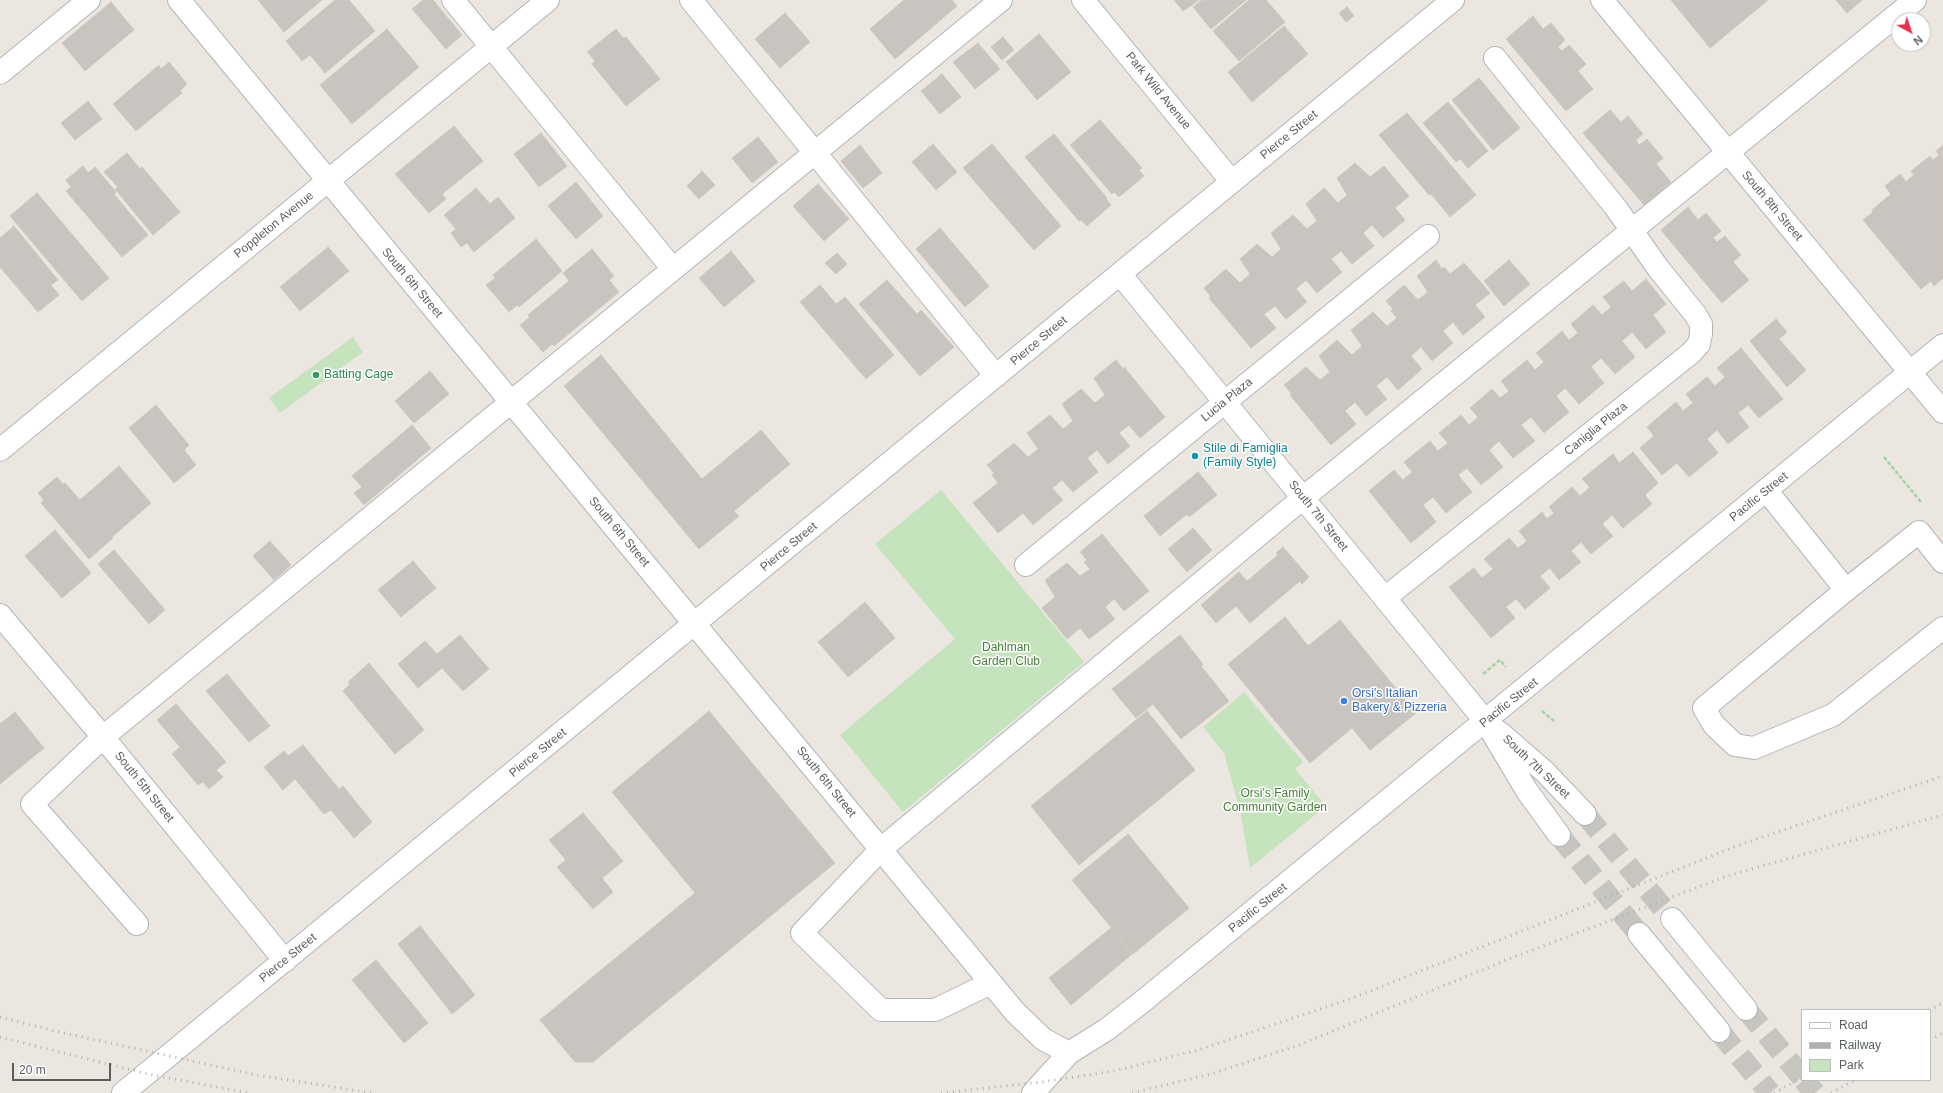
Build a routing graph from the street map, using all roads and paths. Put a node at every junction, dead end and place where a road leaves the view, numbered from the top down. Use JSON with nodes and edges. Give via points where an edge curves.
{"nodes":[{"id":1,"x":89,"y":0,"type":"edge"},
{"id":2,"x":179,"y":0,"type":"edge"},
{"id":3,"x":453,"y":0,"type":"edge"},
{"id":4,"x":548,"y":0,"type":"edge"},
{"id":5,"x":691,"y":0,"type":"edge"},
{"id":6,"x":1001,"y":0,"type":"edge"},
{"id":7,"x":1083,"y":0,"type":"edge"},
{"id":8,"x":1453,"y":0,"type":"edge"},
{"id":9,"x":1602,"y":0,"type":"edge"},
{"id":10,"x":1915,"y":0,"type":"edge"},
{"id":11,"x":491,"y":46,"type":"junction"},
{"id":12,"x":1495,"y":58,"type":"dead end"},
{"id":13,"x":0,"y":73,"type":"edge"},
{"id":14,"x":1728,"y":152,"type":"junction"},
{"id":15,"x":815,"y":153,"type":"junction"},
{"id":16,"x":327,"y":180,"type":"junction"},
{"id":17,"x":1232,"y":182,"type":"junction"},
{"id":18,"x":1633,"y":230,"type":"junction"},
{"id":19,"x":1428,"y":236,"type":"dead end"},
{"id":20,"x":673,"y":269,"type":"junction"},
{"id":21,"x":1120,"y":274,"type":"junction"},
{"id":22,"x":1943,"y":345,"type":"edge"},
{"id":23,"x":1910,"y":372,"type":"junction"},
{"id":24,"x":996,"y":376,"type":"junction"},
{"id":25,"x":511,"y":402,"type":"junction"},
{"id":26,"x":1224,"y":402,"type":"junction"},
{"id":27,"x":1943,"y":412,"type":"edge"},
{"id":28,"x":0,"y":450,"type":"edge"},
{"id":29,"x":1884,"y":457,"type":"dead end"},
{"id":30,"x":1766,"y":490,"type":"junction"},
{"id":31,"x":1303,"y":498,"type":"junction"},
{"id":32,"x":1921,"y":502,"type":"dead end"},
{"id":33,"x":1943,"y":562,"type":"edge"},
{"id":34,"x":1026,"y":564,"type":"dead end"},
{"id":35,"x":1846,"y":590,"type":"junction"},
{"id":36,"x":1385,"y":598,"type":"junction"},
{"id":37,"x":0,"y":615,"type":"edge"},
{"id":38,"x":696,"y":624,"type":"junction"},
{"id":39,"x":1943,"y":628,"type":"edge"},
{"id":40,"x":1486,"y":722,"type":"junction"},
{"id":41,"x":103,"y":737,"type":"junction"},
{"id":42,"x":1585,"y":814,"type":"tunnel mouth"},
{"id":43,"x":1559,"y":835,"type":"tunnel mouth"},
{"id":44,"x":881,"y":849,"type":"junction"},
{"id":45,"x":1672,"y":920,"type":"tunnel mouth"},
{"id":46,"x":137,"y":924,"type":"dead end"},
{"id":47,"x":1639,"y":934,"type":"tunnel mouth"},
{"id":48,"x":285,"y":961,"type":"junction"},
{"id":49,"x":991,"y":983,"type":"junction"},
{"id":50,"x":1746,"y":1008,"type":"tunnel mouth"},
{"id":51,"x":1719,"y":1031,"type":"tunnel mouth"},
{"id":52,"x":1069,"y":1053,"type":"junction"},
{"id":53,"x":123,"y":1093,"type":"edge"},
{"id":54,"x":1033,"y":1093,"type":"edge"}],
"edges":[{"from":1,"to":13,"type":"street"},
{"from":2,"to":16,"type":"street","name":"South 6th Street"},
{"from":3,"to":11,"type":"street"},
{"from":4,"to":11,"type":"street","name":"Poppleton Avenue"},
{"from":5,"to":15,"type":"street"},
{"from":6,"to":15,"type":"street"},
{"from":7,"to":17,"type":"street","name":"Park Wild Avenue"},
{"from":8,"to":17,"type":"street","name":"Pierce Street"},
{"from":9,"to":14,"type":"street","name":"South 8th Street"},
{"from":10,"to":14,"type":"street"},
{"from":11,"to":16,"type":"street","name":"Poppleton Avenue"},
{"from":11,"to":20,"type":"street"},
{"from":12,"to":18,"type":"street","name":"Caniglia Plaza"},
{"from":14,"to":18,"type":"street"},
{"from":14,"to":23,"type":"street","name":"South 8th Street"},
{"from":15,"to":20,"type":"street"},
{"from":15,"to":24,"type":"street"},
{"from":16,"to":25,"type":"street","name":"South 6th Street"},
{"from":16,"to":28,"type":"street","name":"Poppleton Avenue"},
{"from":17,"to":21,"type":"street","name":"Pierce Street"},
{"from":18,"to":31,"type":"street"},
{"from":18,"to":36,"type":"street","name":"Caniglia Plaza","via":[[1658,268],[1696,314],[1701,324],[1699,344]]},
{"from":19,"to":26,"type":"street","name":"Lucia Plaza"},
{"from":20,"to":25,"type":"street"},
{"from":21,"to":24,"type":"street","name":"Pierce Street"},
{"from":21,"to":26,"type":"street","name":"South 7th Street"},
{"from":22,"to":23,"type":"street","name":"Pacific Street"},
{"from":23,"to":27,"type":"street","name":"South 8th Street"},
{"from":23,"to":30,"type":"street","name":"Pacific Street"},
{"from":24,"to":38,"type":"street","name":"Pierce Street"},
{"from":25,"to":38,"type":"street","name":"South 6th Street"},
{"from":25,"to":41,"type":"street"},
{"from":26,"to":31,"type":"street","name":"South 7th Street"},
{"from":26,"to":34,"type":"street","name":"Lucia Plaza"},
{"from":29,"to":32,"type":"path"},
{"from":30,"to":35,"type":"street"},
{"from":30,"to":40,"type":"street","name":"Pacific Street"},
{"from":31,"to":36,"type":"street","name":"South 7th Street"},
{"from":31,"to":44,"type":"street"},
{"from":33,"to":35,"type":"street","via":[[1918,532]]},
{"from":35,"to":39,"type":"street","via":[[1704,708],[1714,725],[1735,745],[1754,748],[1833,715]]},
{"from":36,"to":40,"type":"street","name":"South 7th Street"},
{"from":37,"to":41,"type":"street","name":"South 5th Street"},
{"from":38,"to":44,"type":"street","name":"South 6th Street"},
{"from":38,"to":48,"type":"street","name":"Pierce Street"},
{"from":40,"to":42,"type":"street","name":"South 7th Street","via":[[1534,762]]},
{"from":40,"to":43,"type":"street","name":"South 7th Street","via":[[1527,791]]},
{"from":40,"to":52,"type":"street","name":"Pacific Street","via":[[1142,1002],[1106,1030]]},
{"from":41,"to":46,"type":"street","via":[[32,804]]},
{"from":41,"to":48,"type":"street","name":"South 5th Street"},
{"from":44,"to":49,"type":"street","name":"South 6th Street"},
{"from":44,"to":49,"type":"street","via":[[802,933],[880,1010],[935,1010]]},
{"from":45,"to":50,"type":"street"},
{"from":47,"to":51,"type":"street"},
{"from":48,"to":53,"type":"street","name":"Pierce Street"},
{"from":49,"to":52,"type":"street","name":"South 6th Street","via":[[1030,1028]]},
{"from":52,"to":54,"type":"street","name":"Pacific Street"}]}
